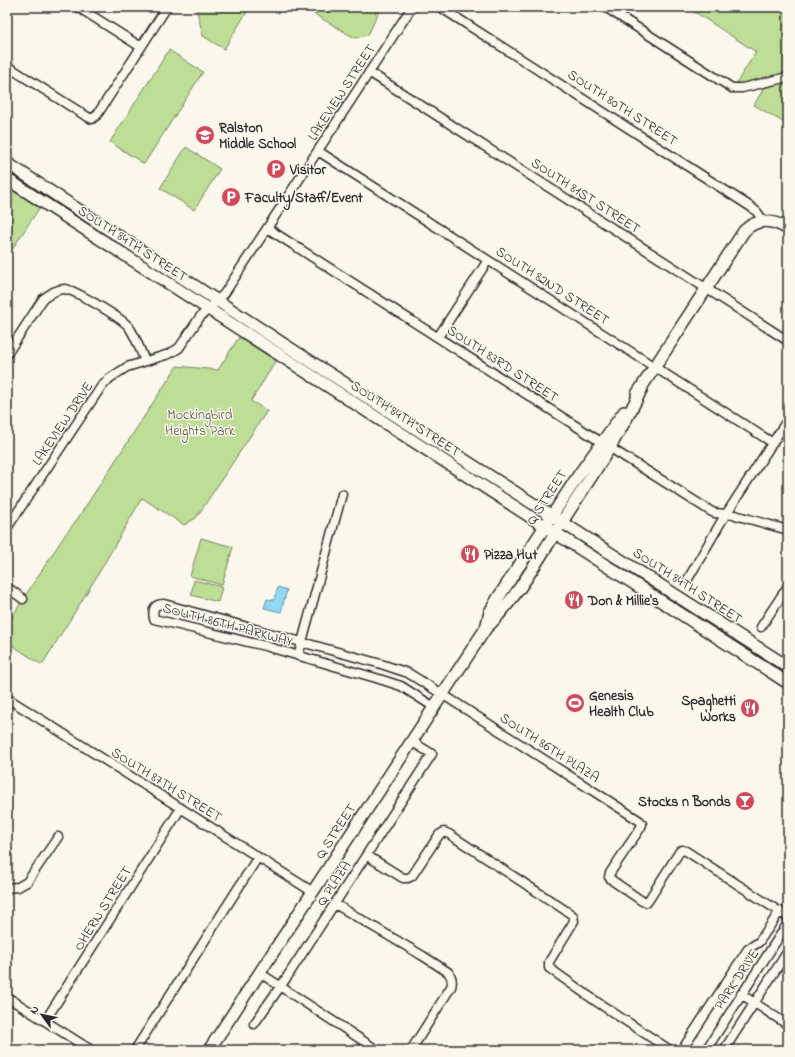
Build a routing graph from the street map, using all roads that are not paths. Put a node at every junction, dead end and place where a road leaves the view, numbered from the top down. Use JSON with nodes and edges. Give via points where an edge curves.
{"nodes":[{"id":1,"x":78,"y":7,"type":"edge"},
{"id":2,"x":167,"y":7,"type":"edge"},
{"id":3,"x":412,"y":7,"type":"edge"},
{"id":4,"x":440,"y":7,"type":"edge"},
{"id":5,"x":605,"y":7,"type":"edge"},
{"id":6,"x":141,"y":47,"type":"junction"},
{"id":7,"x":7,"y":66,"type":"edge"},
{"id":8,"x":369,"y":72,"type":"junction"},
{"id":9,"x":788,"y":77,"type":"edge"},
{"id":10,"x":318,"y":151,"type":"junction"},
{"id":11,"x":7,"y":163,"type":"edge"},
{"id":12,"x":7,"y":179,"type":"edge"},
{"id":13,"x":764,"y":222,"type":"junction"},
{"id":14,"x":267,"y":228,"type":"junction"},
{"id":15,"x":788,"y":230,"type":"edge"},
{"id":16,"x":488,"y":260,"type":"junction"},
{"id":17,"x":707,"y":288,"type":"junction"},
{"id":18,"x":217,"y":301,"type":"junction"},
{"id":19,"x":208,"y":309,"type":"junction"},
{"id":20,"x":438,"y":337,"type":"junction"},
{"id":21,"x":788,"y":341,"type":"edge"},
{"id":22,"x":7,"y":354,"type":"edge"},
{"id":23,"x":145,"y":361,"type":"junction"},
{"id":24,"x":656,"y":367,"type":"junction"},
{"id":25,"x":788,"y":419,"type":"edge"},
{"id":26,"x":773,"y":442,"type":"junction"},
{"id":27,"x":605,"y":445,"type":"junction"},
{"id":28,"x":342,"y":494,"type":"dead end"},
{"id":29,"x":726,"y":514,"type":"junction"},
{"id":30,"x":557,"y":518,"type":"junction"},
{"id":31,"x":545,"y":526,"type":"junction"},
{"id":32,"x":7,"y":528,"type":"edge"},
{"id":33,"x":788,"y":530,"type":"edge"},
{"id":34,"x":555,"y":532,"type":"junction"},
{"id":35,"x":688,"y":579,"type":"dead end"},
{"id":36,"x":788,"y":586,"type":"edge"},
{"id":37,"x":7,"y":587,"type":"edge"},
{"id":38,"x":23,"y":599,"type":"dead end"},
{"id":39,"x":197,"y":613,"type":"junction"},
{"id":40,"x":193,"y":628,"type":"junction"},
{"id":41,"x":486,"y":628,"type":"junction"},
{"id":42,"x":761,"y":628,"type":"dead end"},
{"id":43,"x":267,"y":632,"type":"junction"},
{"id":44,"x":302,"y":642,"type":"junction"},
{"id":45,"x":265,"y":646,"type":"junction"},
{"id":46,"x":298,"y":656,"type":"junction"},
{"id":47,"x":368,"y":660,"type":"junction"},
{"id":48,"x":788,"y":667,"type":"edge"},
{"id":49,"x":365,"y":674,"type":"junction"},
{"id":50,"x":417,"y":679,"type":"junction"},
{"id":51,"x":788,"y":683,"type":"edge"},
{"id":52,"x":409,"y":691,"type":"junction"},
{"id":53,"x":442,"y":694,"type":"junction"},
{"id":54,"x":7,"y":698,"type":"edge"},
{"id":55,"x":434,"y":706,"type":"junction"},
{"id":56,"x":411,"y":741,"type":"junction"},
{"id":57,"x":181,"y":808,"type":"junction"},
{"id":58,"x":58,"y":837,"type":"dead end"},
{"id":59,"x":366,"y":855,"type":"junction"},
{"id":60,"x":258,"y":857,"type":"junction"},
{"id":61,"x":7,"y":888,"type":"edge"},
{"id":62,"x":313,"y":892,"type":"junction"},
{"id":63,"x":335,"y":904,"type":"junction"},
{"id":64,"x":780,"y":912,"type":"junction"},
{"id":65,"x":788,"y":917,"type":"edge"},
{"id":66,"x":788,"y":923,"type":"edge"},
{"id":67,"x":788,"y":951,"type":"edge"},
{"id":68,"x":260,"y":973,"type":"junction"},
{"id":69,"x":280,"y":986,"type":"junction"},
{"id":70,"x":741,"y":994,"type":"junction"},
{"id":71,"x":7,"y":997,"type":"edge"},
{"id":72,"x":754,"y":1003,"type":"junction"},
{"id":73,"x":45,"y":1021,"type":"junction"},
{"id":74,"x":254,"y":1024,"type":"dead end"},
{"id":75,"x":788,"y":1025,"type":"edge"},
{"id":76,"x":91,"y":1050,"type":"edge"},
{"id":77,"x":135,"y":1050,"type":"edge"},
{"id":78,"x":209,"y":1050,"type":"edge"},
{"id":79,"x":378,"y":1050,"type":"edge"},
{"id":80,"x":410,"y":1050,"type":"edge"},
{"id":81,"x":670,"y":1050,"type":"edge"},
{"id":82,"x":682,"y":1050,"type":"edge"},
{"id":83,"x":706,"y":1050,"type":"edge"},
{"id":84,"x":724,"y":1050,"type":"edge"}],
"edges":[{"from":1,"to":6,"type":"street"},
{"from":2,"to":6,"type":"street"},
{"from":3,"to":8,"type":"street","name":"LAKEVIEW STREET"},
{"from":4,"to":13,"type":"street","name":"SOUTH 80TH STREET","via":[[751,207]]},
{"from":5,"to":9,"type":"street","via":[[732,88]]},
{"from":6,"to":7,"type":"street","via":[[92,119]]},
{"from":8,"to":10,"type":"street","name":"LAKEVIEW STREET"},
{"from":8,"to":17,"type":"street","name":"SOUTH 81ST STREET"},
{"from":10,"to":14,"type":"street","name":"LAKEVIEW STREET"},
{"from":10,"to":16,"type":"street","name":"SOUTH 82ND STREET"},
{"from":11,"to":18,"type":"main road","name":"SOUTH 84TH STREET"},
{"from":12,"to":19,"type":"main road","name":"SOUTH 84TH STREET"},
{"from":13,"to":15,"type":"main road","via":[[774,222]]},
{"from":13,"to":17,"type":"main road","name":"Q STREET","via":[[754,224],[744,231]]},
{"from":14,"to":18,"type":"street","name":"LAKEVIEW STREET"},
{"from":14,"to":20,"type":"street","name":"SOUTH 83RD STREET"},
{"from":16,"to":20,"type":"street"},
{"from":16,"to":24,"type":"street","name":"SOUTH 82ND STREET"},
{"from":17,"to":21,"type":"street","name":"SOUTH 81ST STREET"},
{"from":17,"to":24,"type":"main road","name":"Q STREET"},
{"from":18,"to":19,"type":"street","name":"LAKEVIEW STREET"},
{"from":18,"to":30,"type":"main road","name":"SOUTH 84TH STREET"},
{"from":19,"to":23,"type":"street","name":"LAKEVIEW DRIVE","via":[[179,348],[169,354]]},
{"from":19,"to":31,"type":"main road","name":"SOUTH 84TH STREET"},
{"from":20,"to":27,"type":"street","name":"SOUTH 83RD STREET"},
{"from":22,"to":23,"type":"street","via":[[43,300],[49,294],[66,289],[76,292],[125,323]]},
{"from":23,"to":32,"type":"street","name":"LAKEVIEW DRIVE","via":[[119,372],[101,387]]},
{"from":24,"to":26,"type":"street","name":"SOUTH 82ND STREET"},
{"from":24,"to":27,"type":"main road","name":"Q STREET"},
{"from":25,"to":26,"type":"street"},
{"from":26,"to":29,"type":"street"},
{"from":27,"to":29,"type":"street","name":"SOUTH 83RD STREET","via":[[712,512]]},
{"from":27,"to":30,"type":"main road","name":"Q STREET"},
{"from":28,"to":44,"type":"street"},
{"from":29,"to":33,"type":"street","name":"SOUTH 83RD STREET"},
{"from":29,"to":35,"type":"street"},
{"from":30,"to":31,"type":"main road","name":"Q STREET"},
{"from":30,"to":34,"type":"main road","name":"Q STREET"},
{"from":30,"to":48,"type":"main road","name":"SOUTH 84TH STREET"},
{"from":31,"to":34,"type":"main road","name":"SOUTH 84TH STREET"},
{"from":31,"to":41,"type":"main road","name":"Q STREET","via":[[498,598],[490,612]]},
{"from":34,"to":41,"type":"main road","name":"Q STREET","via":[[508,604]]},
{"from":34,"to":51,"type":"main road","name":"SOUTH 84TH STREET"},
{"from":36,"to":42,"type":"street"},
{"from":37,"to":38,"type":"street"},
{"from":39,"to":40,"type":"street"},
{"from":39,"to":40,"type":"street","name":"SOUTH 86TH PARKWAY","via":[[164,604],[158,604],[152,612],[154,619]]},
{"from":39,"to":43,"type":"street","name":"SOUTH 86TH PARKWAY"},
{"from":40,"to":45,"type":"street","name":"SOUTH 86TH PARKWAY"},
{"from":41,"to":53,"type":"main road","name":"Q STREET"},
{"from":43,"to":44,"type":"street","name":"SOUTH 86TH PARKWAY"},
{"from":43,"to":45,"type":"street"},
{"from":44,"to":46,"type":"street"},
{"from":44,"to":47,"type":"street","name":"SOUTH 86TH PARKWAY"},
{"from":45,"to":46,"type":"street","name":"SOUTH 86TH PARKWAY"},
{"from":46,"to":49,"type":"street","name":"SOUTH 86TH PARKWAY"},
{"from":47,"to":49,"type":"street"},
{"from":47,"to":50,"type":"street","name":"SOUTH 86TH PARKWAY","via":[[408,673]]},
{"from":49,"to":52,"type":"street","name":"SOUTH 86TH PARKWAY"},
{"from":50,"to":52,"type":"street"},
{"from":50,"to":53,"type":"street","name":"SOUTH 86TH PARKWAY"},
{"from":52,"to":55,"type":"street","name":"SOUTH 86TH PARKWAY"},
{"from":53,"to":55,"type":"main road","name":"Q STREET"},
{"from":53,"to":64,"type":"street","name":"SOUTH 86TH PLAZA","via":[[640,821],[642,824],[609,878],[612,882],[647,902],[682,850]]},
{"from":54,"to":57,"type":"street","name":"SOUTH 87TH STREET"},
{"from":55,"to":56,"type":"main road","name":"Q STREET"},
{"from":56,"to":59,"type":"street","name":"Q PLAZA","via":[[432,754]]},
{"from":56,"to":62,"type":"main road","name":"Q STREET"},
{"from":57,"to":60,"type":"street","name":"SOUTH 87TH STREET"},
{"from":57,"to":73,"type":"street","name":"OHERN STREET"},
{"from":58,"to":61,"type":"street","via":[[27,882],[18,887]]},
{"from":59,"to":63,"type":"street","name":"Q PLAZA"},
{"from":59,"to":81,"type":"street","via":[[403,878],[408,878],[412,876],[439,836],[444,832],[449,834],[571,914],[574,918],[572,926],[549,962],[548,966],[552,972]]},
{"from":60,"to":62,"type":"street","name":"SOUTH 87TH STREET"},
{"from":60,"to":77,"type":"street"},
{"from":62,"to":68,"type":"main road","name":"Q STREET"},
{"from":63,"to":69,"type":"street","name":"Q PLAZA"},
{"from":63,"to":80,"type":"street","via":[[448,972],[452,980],[451,987]]},
{"from":64,"to":65,"type":"street"},
{"from":64,"to":82,"type":"street","via":[[759,942],[748,949]]},
{"from":66,"to":70,"type":"street","name":"PARK DRIVE"},
{"from":67,"to":72,"type":"street","name":"PARK DRIVE"},
{"from":68,"to":69,"type":"street"},
{"from":68,"to":78,"type":"main road","name":"Q STREET"},
{"from":69,"to":74,"type":"street","name":"Q PLAZA"},
{"from":69,"to":79,"type":"street"},
{"from":70,"to":72,"type":"street"},
{"from":70,"to":83,"type":"street","name":"PARK DRIVE"},
{"from":71,"to":73,"type":"street"},
{"from":72,"to":75,"type":"street"},
{"from":72,"to":84,"type":"street","name":"PARK DRIVE"},
{"from":73,"to":76,"type":"street"}]}
